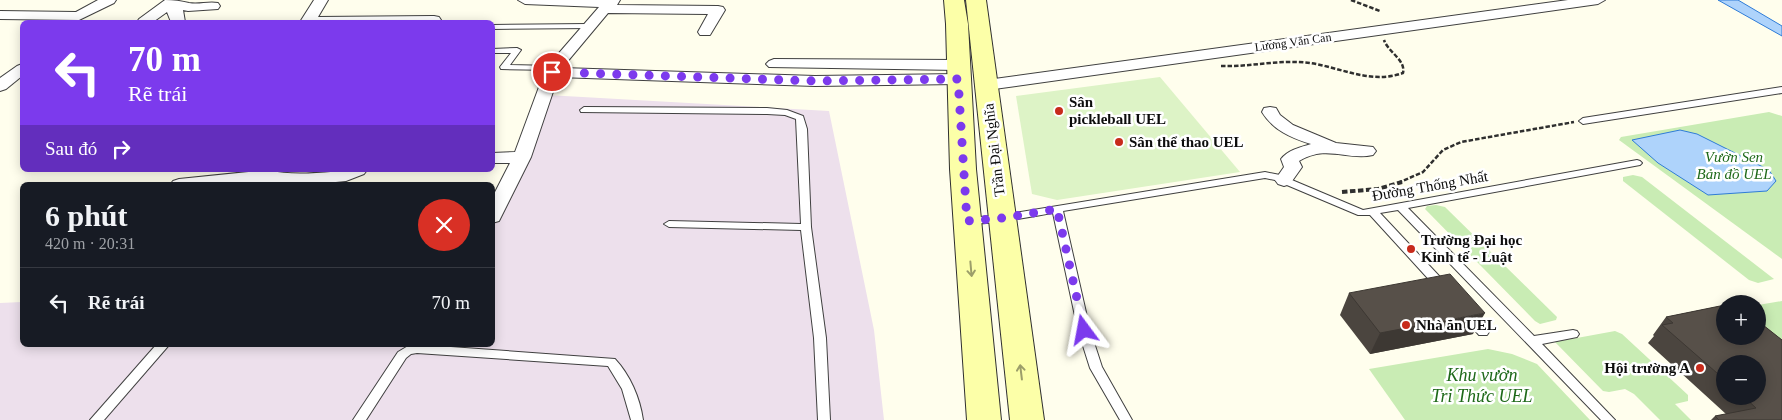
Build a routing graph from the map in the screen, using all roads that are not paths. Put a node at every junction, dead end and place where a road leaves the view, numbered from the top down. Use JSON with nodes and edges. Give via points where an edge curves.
{"nodes":[{"id":1,"x":109,"y":0,"type":"edge"},
{"id":2,"x":321,"y":0,"type":"edge"},
{"id":3,"x":525,"y":0,"type":"edge"},
{"id":4,"x":954,"y":0,"type":"edge"},
{"id":5,"x":976,"y":0,"type":"edge"},
{"id":6,"x":1598,"y":0,"type":"edge"},
{"id":7,"x":176,"y":2,"type":"edge"},
{"id":8,"x":610,"y":4,"type":"edge"},
{"id":9,"x":213,"y":6,"type":"dead end"},
{"id":10,"x":1,"y":16,"type":"edge"},
{"id":11,"x":79,"y":19,"type":"edge"},
{"id":12,"x":147,"y":20,"type":"edge"},
{"id":13,"x":177,"y":20,"type":"edge"},
{"id":14,"x":308,"y":20,"type":"edge"},
{"id":15,"x":588,"y":26,"type":"junction"},
{"id":16,"x":495,"y":27,"type":"edge"},
{"id":17,"x":705,"y":32,"type":"dead end"},
{"id":18,"x":957,"y":33,"type":"junction"},
{"id":19,"x":981,"y":34,"type":"junction"},
{"id":20,"x":495,"y":51,"type":"edge"},
{"id":21,"x":774,"y":64,"type":"dead end"},
{"id":22,"x":553,"y":70,"type":"junction"},
{"id":23,"x":20,"y":71,"type":"edge"},
{"id":24,"x":958,"y":72,"type":"junction"},
{"id":25,"x":987,"y":85,"type":"junction"},
{"id":26,"x":0,"y":86,"type":"edge"},
{"id":27,"x":1782,"y":90,"type":"edge"},
{"id":28,"x":584,"y":110,"type":"dead end"},
{"id":29,"x":1270,"y":112,"type":"dead end"},
{"id":30,"x":1583,"y":121,"type":"road end"},
{"id":31,"x":1336,"y":148,"type":"junction"},
{"id":32,"x":1367,"y":151,"type":"dead end"},
{"id":33,"x":522,"y":157,"type":"junction"},
{"id":34,"x":495,"y":158,"type":"edge"},
{"id":35,"x":1637,"y":163,"type":"dead end"},
{"id":36,"x":353,"y":172,"type":"edge"},
{"id":37,"x":1284,"y":180,"type":"junction"},
{"id":38,"x":208,"y":182,"type":"edge"},
{"id":39,"x":298,"y":182,"type":"edge"},
{"id":40,"x":1401,"y":207,"type":"junction"},
{"id":41,"x":1057,"y":209,"type":"junction"},
{"id":42,"x":495,"y":211,"type":"edge"},
{"id":43,"x":1372,"y":212,"type":"junction"},
{"id":44,"x":1003,"y":218,"type":"junction"},
{"id":45,"x":967,"y":221,"type":"junction"},
{"id":46,"x":669,"y":224,"type":"dead end"},
{"id":47,"x":806,"y":227,"type":"junction"},
{"id":48,"x":1468,"y":276,"type":"junction"},
{"id":49,"x":1463,"y":310,"type":"edge"},
{"id":50,"x":1483,"y":332,"type":"edge"},
{"id":51,"x":1573,"y":334,"type":"dead end"},
{"id":52,"x":1532,"y":341,"type":"junction"},
{"id":53,"x":161,"y":347,"type":"edge"},
{"id":54,"x":96,"y":420,"type":"edge"},
{"id":55,"x":359,"y":420,"type":"edge"},
{"id":56,"x":637,"y":420,"type":"edge"},
{"id":57,"x":824,"y":420,"type":"edge"},
{"id":58,"x":984,"y":420,"type":"edge"},
{"id":59,"x":1027,"y":420,"type":"edge"},
{"id":60,"x":1126,"y":420,"type":"edge"},
{"id":61,"x":1609,"y":420,"type":"edge"}],
"edges":[{"from":1,"to":11,"type":"street"},
{"from":2,"to":14,"type":"street"},
{"from":3,"to":8,"type":"street"},
{"from":4,"to":18,"type":"street","name":"Trần Đại Nghĩa"},
{"from":5,"to":19,"type":"street","name":"Trần Đại Nghĩa"},
{"from":6,"to":25,"type":"street","name":"Lương Văn Can"},
{"from":7,"to":9,"type":"street","via":[[196,8]]},
{"from":7,"to":12,"type":"street"},
{"from":7,"to":13,"type":"street","via":[[174,10]]},
{"from":8,"to":15,"type":"street"},
{"from":8,"to":17,"type":"street","via":[[718,10]]},
{"from":10,"to":11,"type":"street"},
{"from":15,"to":16,"type":"lane"},
{"from":15,"to":22,"type":"street"},
{"from":18,"to":19,"type":"street"},
{"from":18,"to":24,"type":"street","name":"Trần Đại Nghĩa"},
{"from":19,"to":25,"type":"street","name":"Trần Đại Nghĩa"},
{"from":20,"to":22,"type":"lane","via":[[517,50],[504,67]]},
{"from":21,"to":24,"type":"street"},
{"from":22,"to":24,"type":"street","via":[[815,81]]},
{"from":22,"to":33,"type":"street"},
{"from":23,"to":26,"type":"street"},
{"from":24,"to":45,"type":"street","name":"Trần Đại Nghĩa"},
{"from":25,"to":44,"type":"street","name":"Trần Đại Nghĩa"},
{"from":27,"to":30,"type":"lane"},
{"from":28,"to":47,"type":"lane","via":[[767,112],[787,113],[800,118]]},
{"from":29,"to":31,"type":"street","via":[[1285,127]]},
{"from":31,"to":32,"type":"street"},
{"from":31,"to":37,"type":"street","via":[[1313,147],[1302,151],[1290,159],[1292,167]]},
{"from":33,"to":34,"type":"street"},
{"from":33,"to":42,"type":"street"},
{"from":35,"to":40,"type":"lane","name":"Đường Thống Nhất"},
{"from":36,"to":39,"type":"street"},
{"from":37,"to":41,"type":"lane","name":"Đường Thống Nhất","via":[[1265,175]]},
{"from":37,"to":43,"type":"lane","name":"Đường Thống Nhất","via":[[1362,213]]},
{"from":38,"to":39,"type":"street","via":[[267,176]]},
{"from":40,"to":43,"type":"lane","name":"Đường Thống Nhất"},
{"from":40,"to":48,"type":"lane"},
{"from":41,"to":44,"type":"lane","name":"Đường Thống Nhất"},
{"from":41,"to":60,"type":"lane","via":[[1084,330],[1096,368]]},
{"from":43,"to":48,"type":"lane","via":[[1445,282]]},
{"from":44,"to":45,"type":"lane","name":"Đường Thống Nhất"},
{"from":59,"to":44,"type":"street","name":"Trần Đại Nghĩa","one_way":true},
{"from":45,"to":58,"type":"street","name":"Trần Đại Nghĩa","one_way":true},
{"from":46,"to":47,"type":"lane"},
{"from":47,"to":57,"type":"lane","via":[[820,338]]},
{"from":48,"to":52,"type":"lane"},
{"from":49,"to":50,"type":"lane"},
{"from":51,"to":52,"type":"lane"},
{"from":52,"to":61,"type":"lane"},
{"from":53,"to":54,"type":"lane"},
{"from":55,"to":56,"type":"lane","via":[[402,355],[417,349],[611,362],[630,395]]}]}
